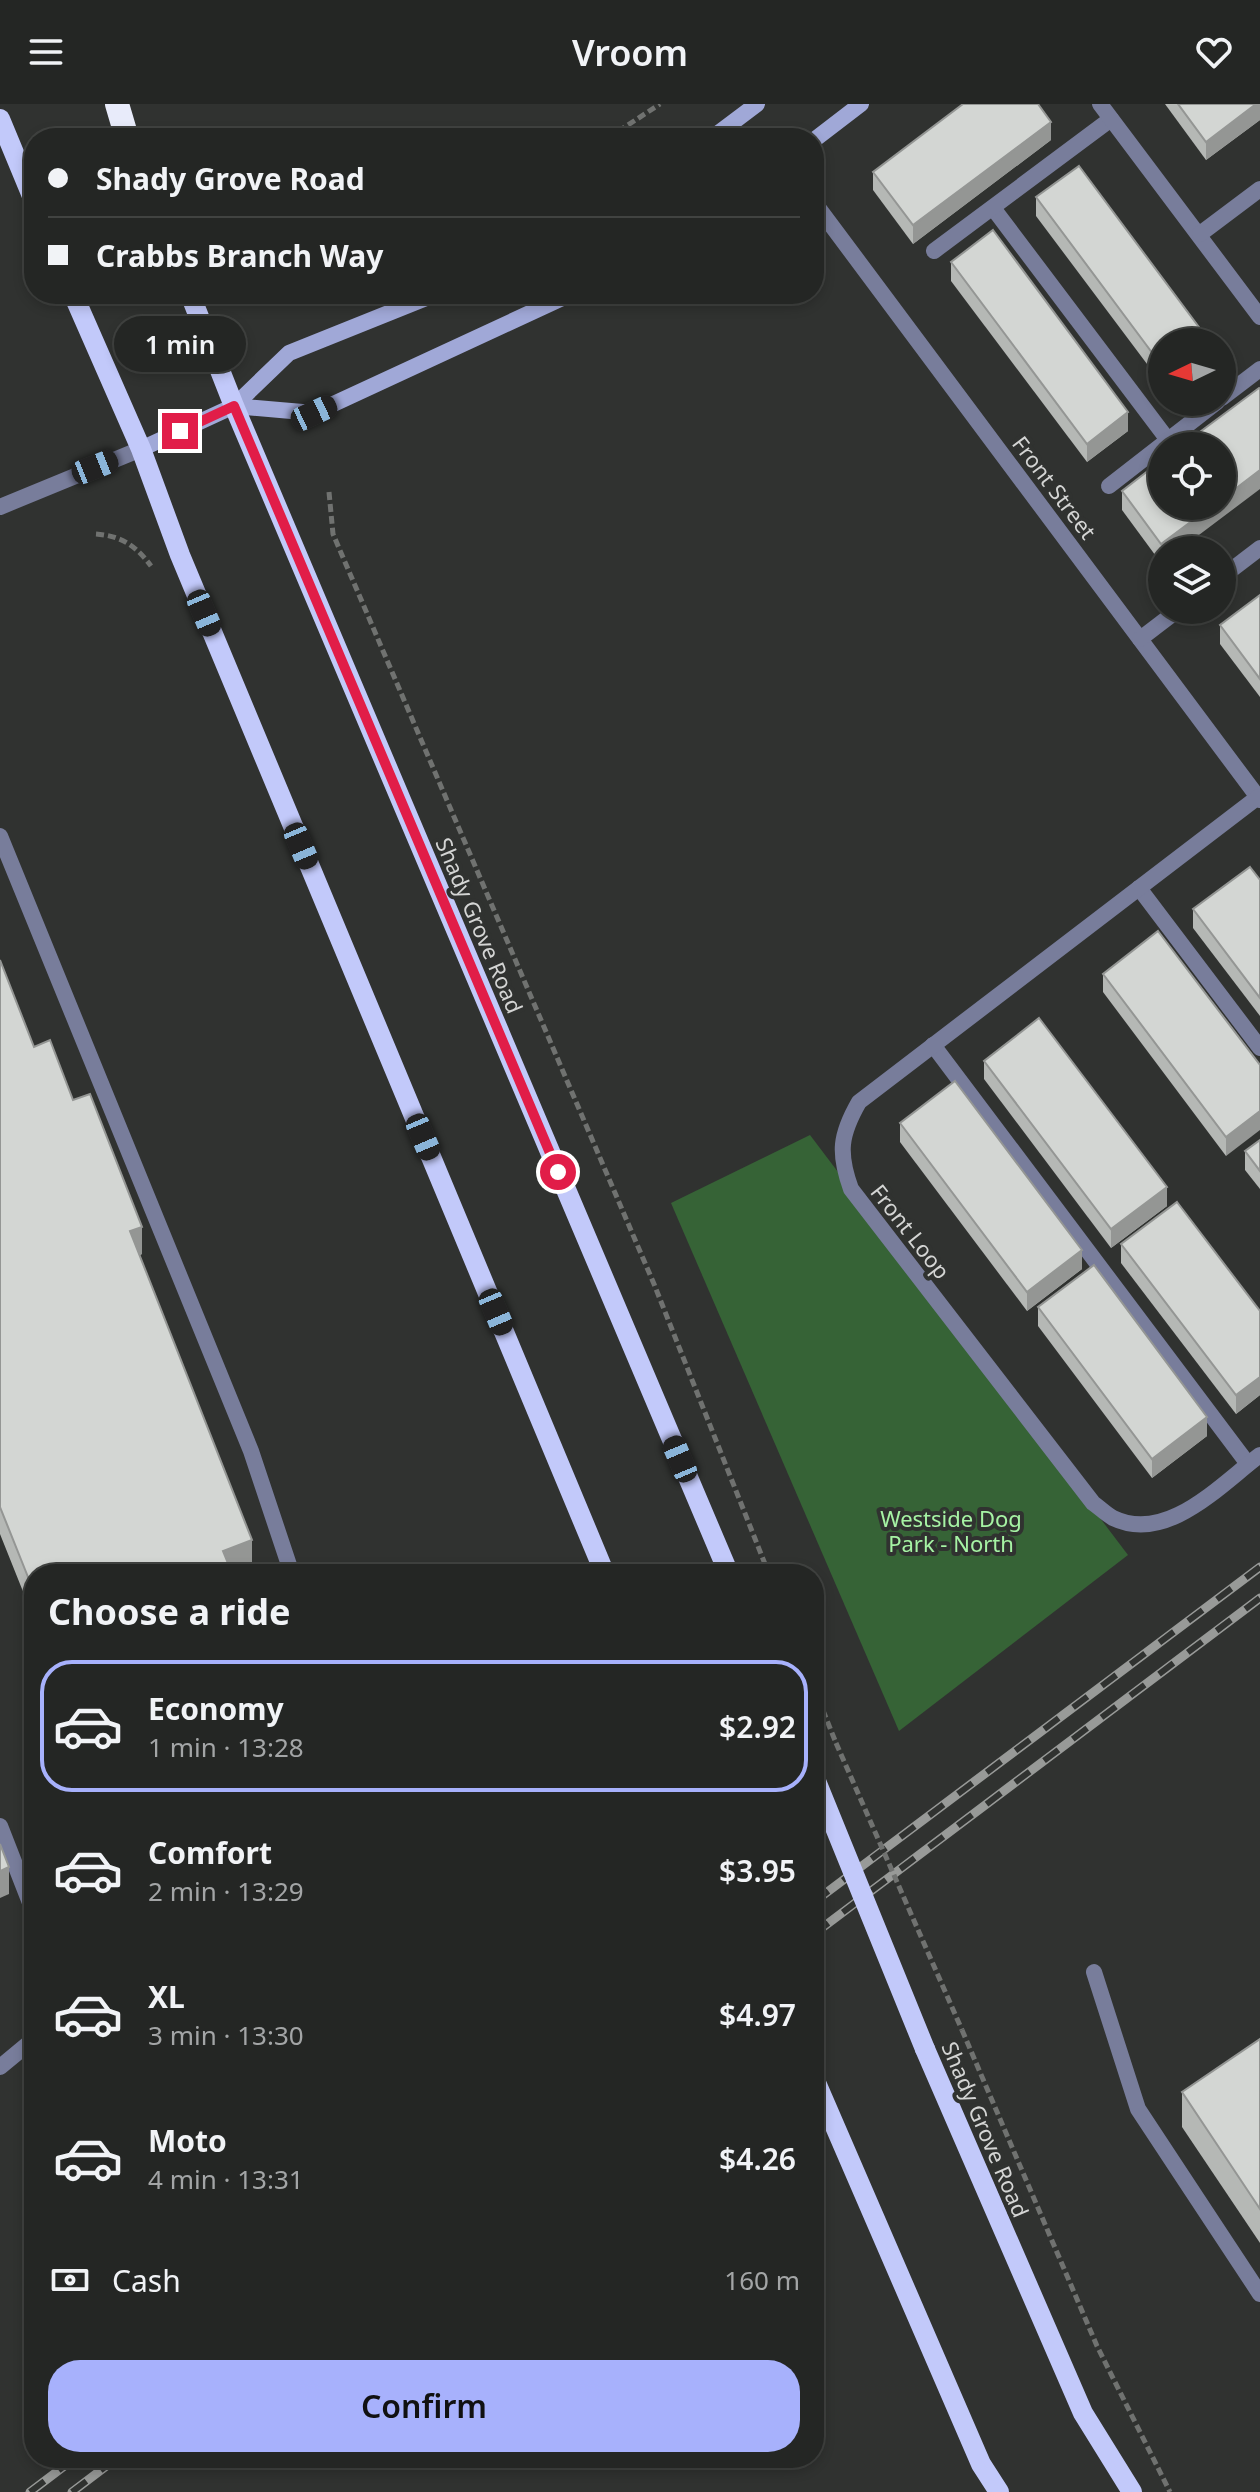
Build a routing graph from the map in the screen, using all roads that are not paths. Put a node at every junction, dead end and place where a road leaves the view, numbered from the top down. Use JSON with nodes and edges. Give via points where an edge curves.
{"nodes":[{"id":1,"x":110,"y":104,"type":"edge"},
{"id":2,"x":117,"y":104,"type":"edge"},
{"id":3,"x":757,"y":104,"type":"edge"},
{"id":4,"x":861,"y":104,"type":"edge"},
{"id":5,"x":1100,"y":104,"type":"edge"},
{"id":6,"x":0,"y":119,"type":"edge"},
{"id":7,"x":1111,"y":119,"type":"junction"},
{"id":8,"x":121,"y":128,"type":"edge"},
{"id":9,"x":123,"y":128,"type":"edge"},
{"id":10,"x":725,"y":128,"type":"edge"},
{"id":11,"x":824,"y":132,"type":"edge"},
{"id":12,"x":24,"y":177,"type":"edge"},
{"id":13,"x":1260,"y":189,"type":"edge"},
{"id":14,"x":993,"y":208,"type":"junction"},
{"id":15,"x":824,"y":215,"type":"edge"},
{"id":16,"x":1200,"y":234,"type":"junction"},
{"id":17,"x":934,"y":251,"type":"dead end"},
{"id":18,"x":77,"y":304,"type":"edge"},
{"id":19,"x":194,"y":304,"type":"edge"},
{"id":20,"x":411,"y":304,"type":"edge"},
{"id":21,"x":549,"y":304,"type":"edge"},
{"id":22,"x":1260,"y":317,"type":"edge"},
{"id":23,"x":1260,"y":369,"type":"edge"},
{"id":24,"x":1236,"y":387,"type":"edge"},
{"id":25,"x":234,"y":406,"type":"junction"},
{"id":26,"x":1199,"y":416,"type":"edge"},
{"id":27,"x":1162,"y":432,"type":"edge"},
{"id":28,"x":1178,"y":432,"type":"edge"},
{"id":29,"x":141,"y":449,"type":"junction"},
{"id":30,"x":1148,"y":456,"type":"edge"},
{"id":31,"x":1109,"y":486,"type":"dead end"},
{"id":32,"x":0,"y":507,"type":"edge"},
{"id":33,"x":1260,"y":548,"type":"edge"},
{"id":34,"x":1236,"y":566,"type":"edge"},
{"id":35,"x":1160,"y":624,"type":"edge"},
{"id":36,"x":1140,"y":639,"type":"junction"},
{"id":37,"x":1259,"y":798,"type":"edge"},
{"id":38,"x":0,"y":836,"type":"edge"},
{"id":39,"x":1139,"y":888,"type":"junction"},
{"id":40,"x":933,"y":1045,"type":"junction"},
{"id":41,"x":1260,"y":1048,"type":"edge"},
{"id":42,"x":1254,"y":1460,"type":"edge"},
{"id":43,"x":289,"y":1564,"type":"edge"},
{"id":44,"x":601,"y":1564,"type":"edge"},
{"id":45,"x":725,"y":1564,"type":"edge"},
{"id":46,"x":824,"y":1801,"type":"edge"},
{"id":47,"x":0,"y":1826,"type":"edge"},
{"id":48,"x":24,"y":1887,"type":"edge"},
{"id":49,"x":1094,"y":1972,"type":"dead end"},
{"id":50,"x":24,"y":2047,"type":"edge"},
{"id":51,"x":0,"y":2067,"type":"edge"},
{"id":52,"x":824,"y":2103,"type":"edge"},
{"id":53,"x":1260,"y":2294,"type":"edge"},
{"id":54,"x":999,"y":2492,"type":"edge"},
{"id":55,"x":1132,"y":2492,"type":"edge"}],
"edges":[{"from":1,"to":8,"type":"main road"},
{"from":2,"to":9,"type":"highway"},
{"from":3,"to":10,"type":"main road"},
{"from":4,"to":11,"type":"main road"},
{"from":5,"to":7,"type":"street"},
{"from":6,"to":12,"type":"main road"},
{"from":7,"to":14,"type":"street"},
{"from":7,"to":16,"type":"street"},
{"from":13,"to":16,"type":"street"},
{"from":14,"to":17,"type":"street"},
{"from":14,"to":27,"type":"street"},
{"from":15,"to":36,"type":"street","name":"Front Street"},
{"from":16,"to":22,"type":"street"},
{"from":18,"to":29,"type":"main road"},
{"from":19,"to":25,"type":"main road","name":"Shady Grove Road"},
{"from":20,"to":25,"type":"main road","via":[[289,353]]},
{"from":21,"to":25,"type":"main road","via":[[314,413]]},
{"from":23,"to":24,"type":"street"},
{"from":25,"to":29,"type":"main road"},
{"from":25,"to":45,"type":"main road","name":"Shady Grove Road"},
{"from":26,"to":28,"type":"street"},
{"from":29,"to":32,"type":"street"},
{"from":29,"to":44,"type":"main road","via":[[180,555]]},
{"from":30,"to":31,"type":"street"},
{"from":33,"to":34,"type":"street"},
{"from":35,"to":36,"type":"street"},
{"from":36,"to":37,"type":"street","name":"Front Street"},
{"from":37,"to":39,"type":"street","name":"Front Loop"},
{"from":38,"to":43,"type":"street","via":[[251,1451]]},
{"from":39,"to":40,"type":"street","name":"Front Loop"},
{"from":39,"to":41,"type":"street"},
{"from":40,"to":42,"type":"street"},
{"from":40,"to":42,"type":"street","name":"Front Loop","via":[[859,1102],[846,1123],[843,1167],[851,1189],[1093,1503],[1113,1518],[1153,1525],[1177,1517]]},
{"from":46,"to":55,"type":"main road","name":"Shady Grove Road","bridge":true,"via":[[1083,2413]]},
{"from":47,"to":48,"type":"street"},
{"from":49,"to":53,"type":"street","via":[[1138,2109]]},
{"from":50,"to":51,"type":"street"},
{"from":52,"to":54,"type":"main road","via":[[981,2464]]}]}
